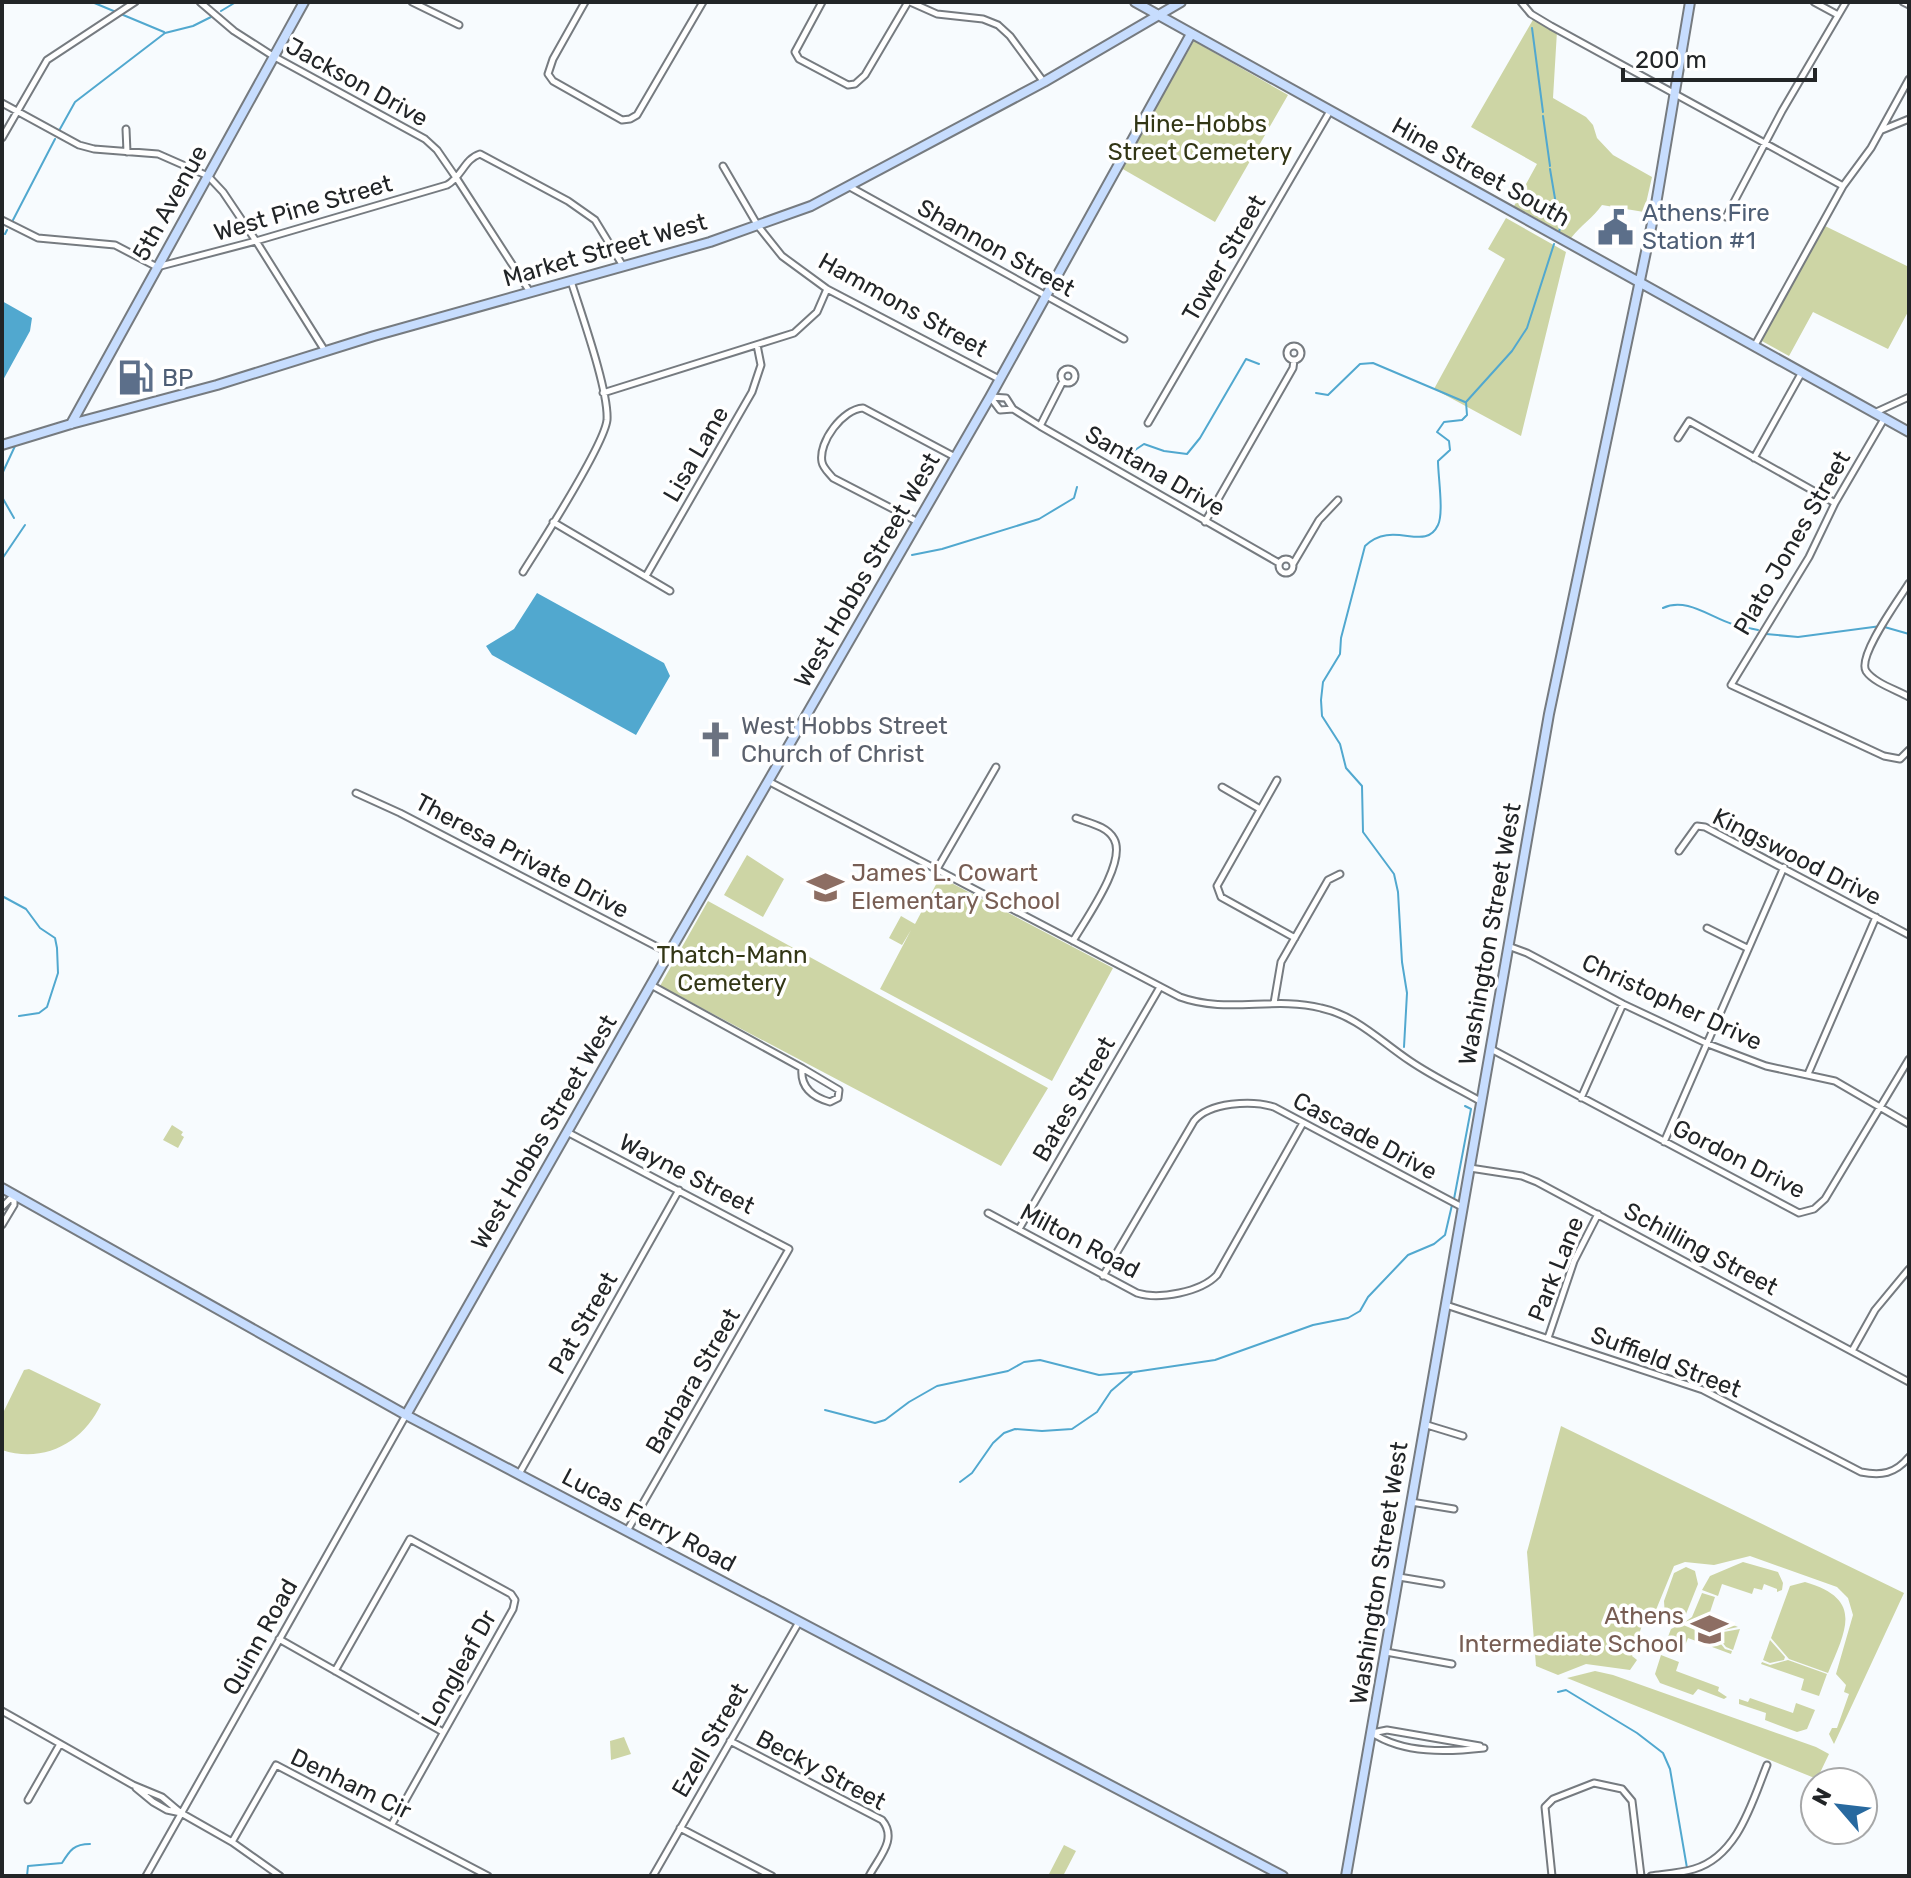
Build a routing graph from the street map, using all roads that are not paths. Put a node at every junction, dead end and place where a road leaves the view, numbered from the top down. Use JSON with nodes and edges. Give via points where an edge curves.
{"nodes":[{"id":1,"x":135,"y":2,"type":"edge"},
{"id":2,"x":200,"y":2,"type":"edge"},
{"id":3,"x":304,"y":2,"type":"edge"},
{"id":4,"x":412,"y":2,"type":"edge"},
{"id":5,"x":585,"y":2,"type":"edge"},
{"id":6,"x":703,"y":2,"type":"edge"},
{"id":7,"x":822,"y":2,"type":"edge"},
{"id":8,"x":909,"y":2,"type":"edge"},
{"id":9,"x":1135,"y":2,"type":"edge"},
{"id":10,"x":1181,"y":2,"type":"edge"},
{"id":11,"x":1521,"y":2,"type":"edge"},
{"id":12,"x":1690,"y":2,"type":"edge"},
{"id":13,"x":1814,"y":2,"type":"edge"},
{"id":14,"x":1846,"y":2,"type":"edge"},
{"id":15,"x":1903,"y":2,"type":"edge"},
{"id":16,"x":1909,"y":5,"type":"edge"},
{"id":17,"x":1838,"y":15,"type":"junction"},
{"id":18,"x":1159,"y":16,"type":"junction"},
{"id":19,"x":459,"y":25,"type":"dead end"},
{"id":20,"x":1191,"y":34,"type":"junction"},
{"id":21,"x":273,"y":56,"type":"junction"},
{"id":22,"x":1909,"y":79,"type":"edge"},
{"id":23,"x":1044,"y":82,"type":"junction"},
{"id":24,"x":1674,"y":92,"type":"junction"},
{"id":25,"x":2,"y":103,"type":"edge"},
{"id":26,"x":16,"y":111,"type":"junction"},
{"id":27,"x":1330,"y":111,"type":"junction"},
{"id":28,"x":1909,"y":119,"type":"edge"},
{"id":29,"x":126,"y":129,"type":"dead end"},
{"id":30,"x":1882,"y":130,"type":"junction"},
{"id":31,"x":2,"y":138,"type":"edge"},
{"id":32,"x":1765,"y":142,"type":"junction"},
{"id":33,"x":127,"y":152,"type":"junction"},
{"id":34,"x":723,"y":166,"type":"dead end"},
{"id":35,"x":208,"y":176,"type":"junction"},
{"id":36,"x":457,"y":179,"type":"junction"},
{"id":37,"x":1843,"y":186,"type":"junction"},
{"id":38,"x":850,"y":187,"type":"junction"},
{"id":39,"x":1726,"y":217,"type":"dead end"},
{"id":40,"x":2,"y":220,"type":"edge"},
{"id":41,"x":758,"y":226,"type":"junction"},
{"id":42,"x":256,"y":241,"type":"junction"},
{"id":43,"x":623,"y":266,"type":"junction"},
{"id":44,"x":157,"y":267,"type":"junction"},
{"id":45,"x":571,"y":281,"type":"junction"},
{"id":46,"x":1639,"y":283,"type":"junction"},
{"id":47,"x":827,"y":289,"type":"junction"},
{"id":48,"x":531,"y":293,"type":"junction"},
{"id":49,"x":1046,"y":295,"type":"junction"},
{"id":50,"x":1124,"y":339,"type":"dead end"},
{"id":51,"x":757,"y":345,"type":"junction"},
{"id":52,"x":1754,"y":346,"type":"junction"},
{"id":53,"x":326,"y":352,"type":"junction"},
{"id":54,"x":1294,"y":360,"type":"dead end"},
{"id":55,"x":1802,"y":372,"type":"junction"},
{"id":56,"x":1000,"y":379,"type":"junction"},
{"id":57,"x":1063,"y":381,"type":"dead end"},
{"id":58,"x":603,"y":393,"type":"junction"},
{"id":59,"x":990,"y":397,"type":"junction"},
{"id":60,"x":1909,"y":397,"type":"edge"},
{"id":61,"x":1013,"y":409,"type":"junction"},
{"id":62,"x":1874,"y":413,"type":"junction"},
{"id":63,"x":1884,"y":418,"type":"junction"},
{"id":64,"x":1148,"y":423,"type":"dead end"},
{"id":65,"x":71,"y":424,"type":"junction"},
{"id":66,"x":1040,"y":426,"type":"junction"},
{"id":67,"x":1909,"y":432,"type":"edge"},
{"id":68,"x":1678,"y":438,"type":"dead end"},
{"id":69,"x":2,"y":445,"type":"edge"},
{"id":70,"x":956,"y":457,"type":"junction"},
{"id":71,"x":1754,"y":458,"type":"junction"},
{"id":72,"x":1338,"y":500,"type":"dead end"},
{"id":73,"x":1835,"y":503,"type":"junction"},
{"id":74,"x":553,"y":522,"type":"junction"},
{"id":75,"x":918,"y":522,"type":"junction"},
{"id":76,"x":1205,"y":522,"type":"junction"},
{"id":77,"x":1279,"y":563,"type":"junction"},
{"id":78,"x":1293,"y":564,"type":"junction"},
{"id":79,"x":523,"y":572,"type":"dead end"},
{"id":80,"x":646,"y":576,"type":"junction"},
{"id":81,"x":1909,"y":583,"type":"edge"},
{"id":82,"x":670,"y":591,"type":"dead end"},
{"id":83,"x":1909,"y":697,"type":"edge"},
{"id":84,"x":1909,"y":751,"type":"edge"},
{"id":85,"x":996,"y":767,"type":"dead end"},
{"id":86,"x":1277,"y":780,"type":"dead end"},
{"id":87,"x":768,"y":781,"type":"junction"},
{"id":88,"x":1222,"y":787,"type":"dead end"},
{"id":89,"x":356,"y":793,"type":"dead end"},
{"id":90,"x":1260,"y":809,"type":"junction"},
{"id":91,"x":1076,"y":818,"type":"dead end"},
{"id":92,"x":1679,"y":851,"type":"dead end"},
{"id":93,"x":1784,"y":867,"type":"junction"},
{"id":94,"x":937,"y":869,"type":"junction"},
{"id":95,"x":1340,"y":874,"type":"dead end"},
{"id":96,"x":1876,"y":917,"type":"junction"},
{"id":97,"x":1707,"y":928,"type":"dead end"},
{"id":98,"x":1909,"y":935,"type":"edge"},
{"id":99,"x":1295,"y":938,"type":"junction"},
{"id":100,"x":1073,"y":941,"type":"junction"},
{"id":101,"x":1508,"y":946,"type":"junction"},
{"id":102,"x":1747,"y":948,"type":"junction"},
{"id":103,"x":669,"y":953,"type":"junction"},
{"id":104,"x":651,"y":985,"type":"junction"},
{"id":105,"x":1160,"y":987,"type":"junction"},
{"id":106,"x":1274,"y":1003,"type":"junction"},
{"id":107,"x":1623,"y":1004,"type":"junction"},
{"id":108,"x":1708,"y":1044,"type":"junction"},
{"id":109,"x":1490,"y":1049,"type":"junction"},
{"id":110,"x":1909,"y":1059,"type":"edge"},
{"id":111,"x":802,"y":1068,"type":"junction"},
{"id":112,"x":1808,"y":1074,"type":"junction"},
{"id":113,"x":1581,"y":1098,"type":"junction"},
{"id":114,"x":1480,"y":1101,"type":"junction"},
{"id":115,"x":1881,"y":1106,"type":"junction"},
{"id":116,"x":1303,"y":1123,"type":"junction"},
{"id":117,"x":1909,"y":1124,"type":"edge"},
{"id":118,"x":567,"y":1132,"type":"junction"},
{"id":119,"x":1664,"y":1142,"type":"junction"},
{"id":120,"x":1469,"y":1167,"type":"junction"},
{"id":121,"x":2,"y":1188,"type":"edge"},
{"id":122,"x":679,"y":1190,"type":"junction"},
{"id":123,"x":14,"y":1195,"type":"junction"},
{"id":124,"x":2,"y":1207,"type":"edge"},
{"id":125,"x":1462,"y":1207,"type":"junction"},
{"id":126,"x":988,"y":1213,"type":"dead end"},
{"id":127,"x":1598,"y":1214,"type":"junction"},
{"id":128,"x":2,"y":1225,"type":"edge"},
{"id":129,"x":1019,"y":1229,"type":"junction"},
{"id":130,"x":789,"y":1249,"type":"joint"},
{"id":131,"x":1909,"y":1269,"type":"edge"},
{"id":132,"x":1103,"y":1276,"type":"junction"},
{"id":133,"x":1444,"y":1305,"type":"junction"},
{"id":134,"x":1548,"y":1338,"type":"junction"},
{"id":135,"x":1852,"y":1351,"type":"junction"},
{"id":136,"x":1909,"y":1382,"type":"edge"},
{"id":137,"x":406,"y":1415,"type":"junction"},
{"id":138,"x":1423,"y":1430,"type":"junction"},
{"id":139,"x":1463,"y":1436,"type":"dead end"},
{"id":140,"x":1909,"y":1457,"type":"edge"},
{"id":141,"x":519,"y":1474,"type":"junction"},
{"id":142,"x":1410,"y":1502,"type":"junction"},
{"id":143,"x":1454,"y":1509,"type":"dead end"},
{"id":144,"x":627,"y":1532,"type":"junction"},
{"id":145,"x":1398,"y":1576,"type":"junction"},
{"id":146,"x":1441,"y":1584,"type":"dead end"},
{"id":147,"x":799,"y":1622,"type":"junction"},
{"id":148,"x":279,"y":1639,"type":"junction"},
{"id":149,"x":1386,"y":1652,"type":"junction"},
{"id":150,"x":1452,"y":1664,"type":"dead end"},
{"id":151,"x":335,"y":1671,"type":"junction"},
{"id":152,"x":2,"y":1711,"type":"edge"},
{"id":153,"x":443,"y":1732,"type":"junction"},
{"id":154,"x":1372,"y":1733,"type":"junction"},
{"id":155,"x":730,"y":1741,"type":"junction"},
{"id":156,"x":60,"y":1744,"type":"junction"},
{"id":157,"x":1767,"y":1765,"type":"dead end"},
{"id":158,"x":28,"y":1800,"type":"dead end"},
{"id":159,"x":181,"y":1813,"type":"junction"},
{"id":160,"x":392,"y":1824,"type":"junction"},
{"id":161,"x":680,"y":1828,"type":"junction"},
{"id":162,"x":232,"y":1842,"type":"junction"},
{"id":163,"x":146,"y":1876,"type":"edge"},
{"id":164,"x":280,"y":1876,"type":"edge"},
{"id":165,"x":488,"y":1876,"type":"edge"},
{"id":166,"x":653,"y":1876,"type":"edge"},
{"id":167,"x":772,"y":1876,"type":"edge"},
{"id":168,"x":869,"y":1876,"type":"edge"},
{"id":169,"x":1283,"y":1876,"type":"edge"},
{"id":170,"x":1346,"y":1876,"type":"edge"},
{"id":171,"x":1552,"y":1876,"type":"edge"},
{"id":172,"x":1641,"y":1876,"type":"edge"},
{"id":173,"x":1651,"y":1876,"type":"edge"}],
"edges":[{"from":1,"to":26,"type":"street","via":[[59,49]]},
{"from":2,"to":21,"type":"street","name":"Jackson Drive"},
{"from":3,"to":21,"type":"street","name":"5th Avenue"},
{"from":4,"to":19,"type":"street"},
{"from":5,"to":6,"type":"street","via":[[548,74],[622,120],[637,115]]},
{"from":7,"to":8,"type":"street","via":[[795,52],[848,85],[865,75]]},
{"from":8,"to":23,"type":"street","via":[[937,14],[998,25]]},
{"from":9,"to":18,"type":"street","name":"Hine Street South"},
{"from":10,"to":18,"type":"street","name":"Market Street West"},
{"from":11,"to":24,"type":"street","via":[[1551,26]]},
{"from":12,"to":24,"type":"street","name":"Washington Street West"},
{"from":13,"to":17,"type":"street"},
{"from":14,"to":17,"type":"street"},
{"from":15,"to":16,"type":"street"},
{"from":17,"to":32,"type":"street"},
{"from":18,"to":20,"type":"street","name":"Hine Street South"},
{"from":18,"to":23,"type":"street","name":"Market Street West"},
{"from":20,"to":27,"type":"street","name":"Hine Street South"},
{"from":20,"to":49,"type":"street","name":"West Hobbs Street West"},
{"from":21,"to":35,"type":"street","name":"5th Avenue"},
{"from":21,"to":36,"type":"street","name":"Jackson Drive","via":[[425,139]]},
{"from":22,"to":30,"type":"street"},
{"from":23,"to":38,"type":"street","name":"Market Street West"},
{"from":24,"to":32,"type":"street"},
{"from":24,"to":46,"type":"street","name":"Washington Street West"},
{"from":25,"to":26,"type":"street"},
{"from":26,"to":31,"type":"street"},
{"from":26,"to":33,"type":"street","via":[[79,145]]},
{"from":27,"to":46,"type":"street","name":"Hine Street South"},
{"from":27,"to":64,"type":"street","name":"Tower Street"},
{"from":28,"to":30,"type":"street"},
{"from":29,"to":33,"type":"street"},
{"from":30,"to":37,"type":"street"},
{"from":32,"to":37,"type":"street"},
{"from":32,"to":39,"type":"street"},
{"from":33,"to":35,"type":"street","via":[[158,154]]},
{"from":34,"to":41,"type":"street","name":"Hammons Street"},
{"from":35,"to":42,"type":"street"},
{"from":35,"to":44,"type":"street","name":"5th Avenue"},
{"from":36,"to":42,"type":"street","name":"West Pine Street"},
{"from":36,"to":43,"type":"street","name":"West Pine Street","via":[[473,157],[487,157],[595,220]]},
{"from":36,"to":48,"type":"street","name":"Jackson Drive"},
{"from":37,"to":52,"type":"street"},
{"from":38,"to":41,"type":"street","name":"Market Street West"},
{"from":38,"to":49,"type":"street","name":"Shannon Street"},
{"from":40,"to":44,"type":"street","via":[[38,238],[115,245]]},
{"from":41,"to":43,"type":"street","name":"Market Street West"},
{"from":41,"to":47,"type":"street","name":"Hammons Street","via":[[782,256]]},
{"from":42,"to":44,"type":"street","name":"West Pine Street"},
{"from":42,"to":53,"type":"street"},
{"from":43,"to":45,"type":"street","name":"Market Street West"},
{"from":44,"to":65,"type":"street","name":"5th Avenue"},
{"from":45,"to":48,"type":"street","name":"Market Street West"},
{"from":45,"to":58,"type":"street"},
{"from":46,"to":52,"type":"street","name":"Hine Street South"},
{"from":46,"to":101,"type":"street","name":"Washington Street West","via":[[1549,714]]},
{"from":47,"to":51,"type":"street","via":[[806,324]]},
{"from":47,"to":56,"type":"street","name":"Hammons Street"},
{"from":48,"to":53,"type":"street","name":"Market Street West"},
{"from":49,"to":50,"type":"street","name":"Shannon Street"},
{"from":49,"to":56,"type":"street","name":"West Hobbs Street West"},
{"from":51,"to":58,"type":"street"},
{"from":51,"to":80,"type":"street","name":"Lisa Lane","via":[[761,365],[752,392]]},
{"from":52,"to":55,"type":"street","name":"Hine Street South"},
{"from":53,"to":65,"type":"street","name":"Market Street West"},
{"from":54,"to":76,"type":"street"},
{"from":55,"to":62,"type":"street","name":"Hine Street South"},
{"from":55,"to":71,"type":"street"},
{"from":56,"to":59,"type":"street","name":"West Hobbs Street West"},
{"from":57,"to":66,"type":"street"},
{"from":58,"to":74,"type":"street","via":[[604,431]]},
{"from":59,"to":61,"type":"street","name":"Santana Drive","via":[[1006,398]]},
{"from":59,"to":61,"type":"street","name":"Santana Drive","via":[[1000,410]]},
{"from":59,"to":70,"type":"street","name":"West Hobbs Street West"},
{"from":60,"to":62,"type":"street"},
{"from":61,"to":66,"type":"street","name":"Santana Drive"},
{"from":62,"to":63,"type":"street","name":"Hine Street South"},
{"from":63,"to":67,"type":"street","name":"Hine Street South"},
{"from":63,"to":73,"type":"street","name":"Plato Jones Street"},
{"from":65,"to":69,"type":"street","name":"Market Street West"},
{"from":66,"to":76,"type":"street","name":"Santana Drive"},
{"from":68,"to":71,"type":"street","via":[[1689,421]]},
{"from":70,"to":75,"type":"street","name":"West Hobbs Street West"},
{"from":70,"to":75,"type":"street","via":[[863,408],[847,411],[837,423],[822,451],[823,466],[833,478]]},
{"from":71,"to":73,"type":"street"},
{"from":72,"to":78,"type":"street","via":[[1319,520]]},
{"from":73,"to":84,"type":"street","name":"Plato Jones Street","via":[[1809,557],[1731,685],[1884,756],[1900,759]]},
{"from":74,"to":79,"type":"street"},
{"from":74,"to":80,"type":"street"},
{"from":75,"to":87,"type":"street","name":"West Hobbs Street West"},
{"from":76,"to":77,"type":"street","name":"Santana Drive"},
{"from":77,"to":78,"type":"street","name":"Santana Drive","via":[[1285,559]]},
{"from":77,"to":78,"type":"street","name":"Santana Drive","via":[[1286,574]]},
{"from":80,"to":82,"type":"street"},
{"from":81,"to":83,"type":"street","via":[[1869,648],[1865,664],[1878,680]]},
{"from":85,"to":94,"type":"street"},
{"from":86,"to":90,"type":"street"},
{"from":87,"to":94,"type":"street"},
{"from":87,"to":103,"type":"street","name":"West Hobbs Street West"},
{"from":88,"to":90,"type":"street"},
{"from":89,"to":103,"type":"street","name":"Theresa Private Drive"},
{"from":90,"to":99,"type":"street","via":[[1214,890]]},
{"from":91,"to":100,"type":"street","via":[[1109,833],[1117,854]]},
{"from":92,"to":93,"type":"street","name":"Kingswood Drive","via":[[1697,826],[1705,827]]},
{"from":93,"to":96,"type":"street","name":"Kingswood Drive"},
{"from":93,"to":102,"type":"street"},
{"from":94,"to":100,"type":"street"},
{"from":95,"to":99,"type":"street","via":[[1328,880]]},
{"from":96,"to":98,"type":"street","name":"Kingswood Drive"},
{"from":96,"to":112,"type":"street"},
{"from":97,"to":102,"type":"street"},
{"from":99,"to":106,"type":"street","via":[[1281,962]]},
{"from":100,"to":105,"type":"street"},
{"from":101,"to":107,"type":"street","name":"Christopher Drive"},
{"from":101,"to":109,"type":"street","name":"Washington Street West"},
{"from":102,"to":108,"type":"street"},
{"from":103,"to":104,"type":"street","name":"West Hobbs Street West"},
{"from":104,"to":111,"type":"street"},
{"from":104,"to":118,"type":"street","name":"West Hobbs Street West"},
{"from":105,"to":106,"type":"street","via":[[1209,1006]]},
{"from":105,"to":129,"type":"street","name":"Bates Street"},
{"from":106,"to":114,"type":"street","via":[[1319,1007],[1349,1018]]},
{"from":107,"to":108,"type":"street","name":"Christopher Drive"},
{"from":107,"to":113,"type":"street"},
{"from":108,"to":112,"type":"street","name":"Christopher Drive","via":[[1766,1066]]},
{"from":108,"to":119,"type":"street"},
{"from":109,"to":113,"type":"street","name":"Gordon Drive"},
{"from":109,"to":114,"type":"street","name":"Washington Street West"},
{"from":110,"to":115,"type":"street","name":"Gordon Drive"},
{"from":111,"to":111,"type":"street","via":[[809,1092],[830,1102],[838,1098],[839,1090]]},
{"from":112,"to":115,"type":"street","name":"Christopher Drive","via":[[1835,1081]]},
{"from":113,"to":119,"type":"street","name":"Gordon Drive"},
{"from":114,"to":120,"type":"street","name":"Washington Street West"},
{"from":115,"to":117,"type":"street","name":"Christopher Drive"},
{"from":115,"to":119,"type":"street","name":"Gordon Drive","via":[[1825,1199],[1807,1212],[1791,1210]]},
{"from":116,"to":125,"type":"street","name":"Cascade Drive"},
{"from":116,"to":132,"type":"street","name":"Milton Road","via":[[1211,1280],[1152,1296]]},
{"from":116,"to":132,"type":"street","name":"Cascade Drive","via":[[1259,1104],[1213,1108],[1199,1115]]},
{"from":118,"to":122,"type":"street","name":"Wayne Street"},
{"from":118,"to":137,"type":"street","name":"West Hobbs Street West"},
{"from":120,"to":125,"type":"street","name":"Washington Street West"},
{"from":120,"to":127,"type":"street","name":"Schilling Street","via":[[1522,1176]]},
{"from":121,"to":123,"type":"street","name":"Lucas Ferry Road"},
{"from":122,"to":130,"type":"street","name":"Wayne Street"},
{"from":122,"to":141,"type":"street","name":"Pat Street"},
{"from":123,"to":124,"type":"street"},
{"from":123,"to":128,"type":"street"},
{"from":123,"to":137,"type":"street","name":"Lucas Ferry Road"},
{"from":125,"to":133,"type":"street","name":"Washington Street West"},
{"from":126,"to":129,"type":"street","name":"Milton Road"},
{"from":127,"to":134,"type":"street","name":"Park Lane","via":[[1574,1261]]},
{"from":127,"to":135,"type":"street","name":"Schilling Street"},
{"from":129,"to":132,"type":"street","name":"Milton Road"},
{"from":130,"to":144,"type":"street","name":"Barbara Street"},
{"from":131,"to":135,"type":"street","via":[[1875,1310]]},
{"from":133,"to":134,"type":"street","name":"Suffield Street"},
{"from":133,"to":138,"type":"street","name":"Washington Street West"},
{"from":134,"to":140,"type":"street","name":"Suffield Street","via":[[1703,1390],[1861,1472],[1884,1474]]},
{"from":135,"to":136,"type":"street","name":"Schilling Street"},
{"from":137,"to":141,"type":"street","name":"Lucas Ferry Road"},
{"from":137,"to":148,"type":"street","name":"Quinn Road"},
{"from":138,"to":139,"type":"street","via":[[1427,1425]]},
{"from":138,"to":142,"type":"street","name":"Washington Street West"},
{"from":141,"to":144,"type":"street","name":"Lucas Ferry Road"},
{"from":142,"to":143,"type":"street"},
{"from":142,"to":145,"type":"street","name":"Washington Street West"},
{"from":144,"to":147,"type":"street","name":"Lucas Ferry Road"},
{"from":145,"to":146,"type":"street"},
{"from":145,"to":149,"type":"street","name":"Washington Street West"},
{"from":147,"to":155,"type":"street","name":"Ezell Street"},
{"from":147,"to":169,"type":"street","name":"Lucas Ferry Road"},
{"from":148,"to":151,"type":"street"},
{"from":148,"to":159,"type":"street","name":"Quinn Road"},
{"from":149,"to":150,"type":"street"},
{"from":149,"to":154,"type":"street","name":"Washington Street West"},
{"from":151,"to":153,"type":"street"},
{"from":151,"to":153,"type":"street","name":"Longleaf Dr","via":[[410,1539],[511,1594],[513,1609]]},
{"from":152,"to":156,"type":"street"},
{"from":153,"to":160,"type":"street","name":"Longleaf Dr"},
{"from":154,"to":154,"type":"street","via":[[1423,1749],[1484,1748],[1387,1730]]},
{"from":154,"to":170,"type":"street","name":"Washington Street West"},
{"from":155,"to":161,"type":"street","name":"Ezell Street"},
{"from":155,"to":168,"type":"street","name":"Becky Street","via":[[882,1820],[890,1837]]},
{"from":156,"to":158,"type":"street"},
{"from":156,"to":159,"type":"street","via":[[162,1797]]},
{"from":157,"to":173,"type":"street","via":[[1739,1830],[1713,1860]]},
{"from":159,"to":162,"type":"street"},
{"from":159,"to":163,"type":"street","name":"Quinn Road"},
{"from":160,"to":162,"type":"street","name":"Denham Cir","via":[[276,1765]]},
{"from":160,"to":165,"type":"street","name":"Denham Cir"},
{"from":161,"to":166,"type":"street","name":"Ezell Street"},
{"from":161,"to":167,"type":"street"},
{"from":162,"to":164,"type":"street"},
{"from":171,"to":172,"type":"street","via":[[1545,1807],[1594,1783],[1622,1789],[1632,1801]]}]}
